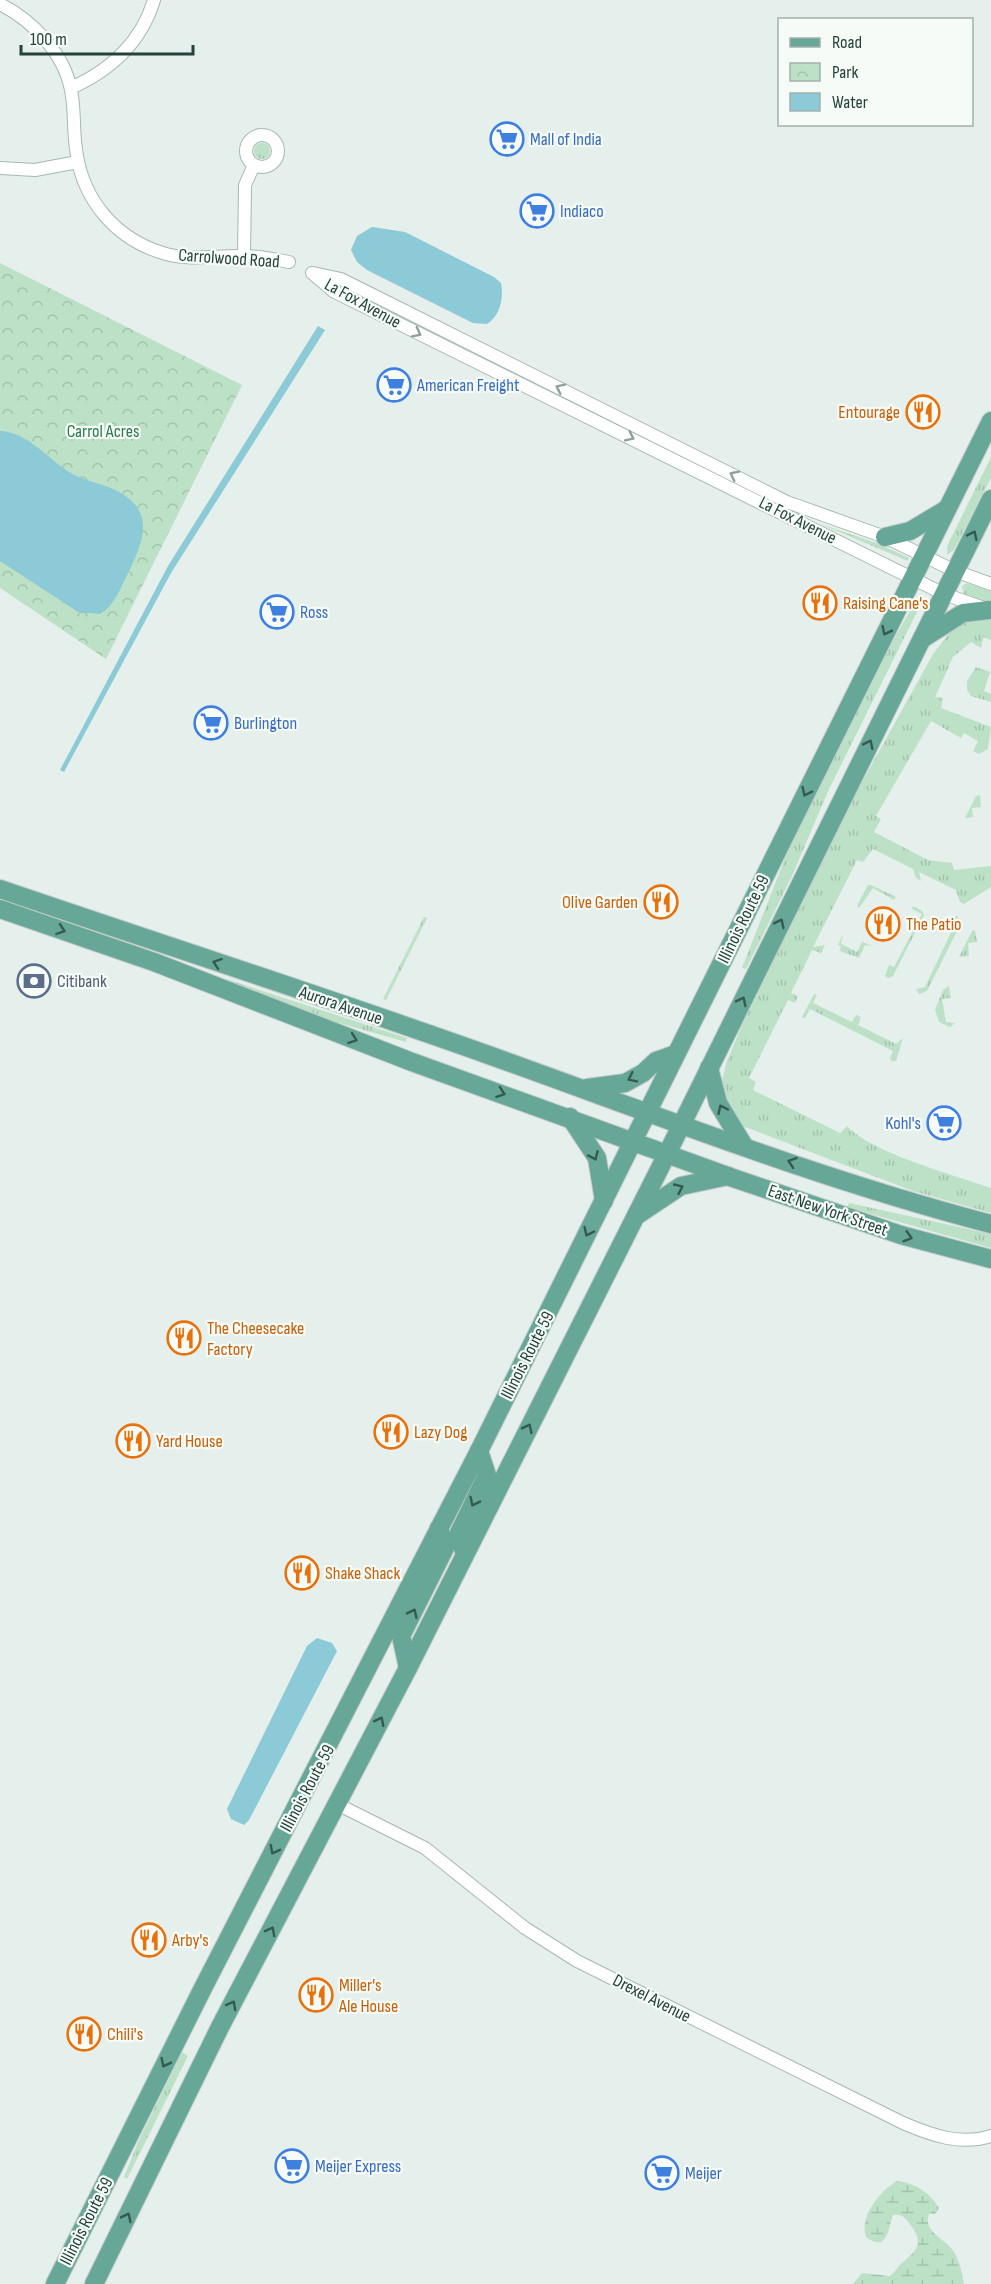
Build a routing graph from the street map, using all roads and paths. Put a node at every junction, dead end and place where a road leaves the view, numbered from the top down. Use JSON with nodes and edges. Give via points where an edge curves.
{"nodes":[{"id":1,"x":154,"y":0,"type":"edge"},
{"id":2,"x":0,"y":4,"type":"edge"},
{"id":3,"x":71,"y":88,"type":"junction"},
{"id":4,"x":78,"y":162,"type":"junction"},
{"id":5,"x":254,"y":165,"type":"dead end"},
{"id":6,"x":0,"y":168,"type":"edge"},
{"id":7,"x":244,"y":256,"type":"junction"},
{"id":8,"x":289,"y":262,"type":"dead end"},
{"id":9,"x":991,"y":421,"type":"edge"},
{"id":10,"x":991,"y":499,"type":"edge"},
{"id":11,"x":947,"y":509,"type":"junction"},
{"id":12,"x":885,"y":537,"type":"junction"},
{"id":13,"x":923,"y":556,"type":"junction"},
{"id":14,"x":955,"y":571,"type":"junction"},
{"id":15,"x":912,"y":578,"type":"junction"},
{"id":16,"x":991,"y":584,"type":"edge"},
{"id":17,"x":944,"y":594,"type":"junction"},
{"id":18,"x":990,"y":610,"type":"edge"},
{"id":19,"x":921,"y":640,"type":"junction"},
{"id":20,"x":0,"y":889,"type":"edge"},
{"id":21,"x":0,"y":909,"type":"edge"},
{"id":22,"x":676,"y":1054,"type":"junction"},
{"id":23,"x":709,"y":1068,"type":"junction"},
{"id":24,"x":584,"y":1089,"type":"junction"},
{"id":25,"x":648,"y":1112,"type":"junction"},
{"id":26,"x":570,"y":1117,"type":"junction"},
{"id":27,"x":681,"y":1125,"type":"junction"},
{"id":28,"x":633,"y":1142,"type":"junction"},
{"id":29,"x":744,"y":1146,"type":"junction"},
{"id":30,"x":667,"y":1154,"type":"junction"},
{"id":31,"x":729,"y":1176,"type":"junction"},
{"id":32,"x":604,"y":1201,"type":"junction"},
{"id":33,"x":635,"y":1216,"type":"junction"},
{"id":34,"x":991,"y":1224,"type":"edge"},
{"id":35,"x":991,"y":1259,"type":"edge"},
{"id":36,"x":479,"y":1451,"type":"junction"},
{"id":37,"x":439,"y":1528,"type":"junction"},
{"id":38,"x":465,"y":1552,"type":"junction"},
{"id":39,"x":408,"y":1668,"type":"junction"},
{"id":40,"x":337,"y":1804,"type":"junction"},
{"id":41,"x":991,"y":2136,"type":"edge"},
{"id":42,"x":55,"y":2284,"type":"edge"},
{"id":43,"x":94,"y":2284,"type":"edge"}],
"edges":[{"from":1,"to":3,"type":"street","via":[[145,24],[126,52],[98,74]]},
{"from":2,"to":3,"type":"street","name":"Carrolwood Road","via":[[20,15],[48,43]]},
{"from":3,"to":4,"type":"street","name":"Carrolwood Road"},
{"from":4,"to":6,"type":"street","via":[[35,170]]},
{"from":4,"to":7,"type":"street","name":"Carrolwood Road","via":[[85,187],[100,211],[137,242],[183,257]]},
{"from":5,"to":7,"type":"street","via":[[245,185]]},
{"from":7,"to":8,"type":"street","name":"Carrolwood Road"},
{"from":9,"to":11,"type":"main road","name":"Illinois Route 59"},
{"from":14,"to":10,"type":"main road","name":"Illinois Route 59","one_way":true},
{"from":11,"to":12,"type":"main road","via":[[910,531]]},
{"from":11,"to":13,"type":"main road","name":"Illinois Route 59"},
{"from":12,"to":13,"type":"street","name":"La Fox Avenue"},
{"from":12,"to":15,"type":"street","name":"La Fox Avenue","one_way":true,"via":[[787,502],[341,279],[312,273],[333,291]]},
{"from":13,"to":14,"type":"street","name":"La Fox Avenue"},
{"from":13,"to":15,"type":"main road","name":"Illinois Route 59"},
{"from":14,"to":16,"type":"street","name":"La Fox Avenue"},
{"from":14,"to":17,"type":"main road","name":"Illinois Route 59"},
{"from":15,"to":17,"type":"street","name":"La Fox Avenue"},
{"from":15,"to":22,"type":"main road","name":"Illinois Route 59","one_way":true},
{"from":17,"to":18,"type":"street","name":"La Fox Avenue"},
{"from":17,"to":19,"type":"main road","name":"Illinois Route 59"},
{"from":18,"to":19,"type":"main road","via":[[963,613]]},
{"from":23,"to":19,"type":"main road","name":"Illinois Route 59","one_way":true},
{"from":24,"to":20,"type":"main road","name":"Aurora Avenue","one_way":true},
{"from":21,"to":26,"type":"main road","name":"Aurora Avenue","one_way":true,"via":[[154,962],[412,1062]]},
{"from":22,"to":24,"type":"main road","one_way":true,"via":[[656,1061],[625,1083]]},
{"from":22,"to":25,"type":"main road","name":"Illinois Route 59"},
{"from":23,"to":27,"type":"main road","name":"Illinois Route 59"},
{"from":29,"to":23,"type":"main road","one_way":true,"via":[[718,1103]]},
{"from":24,"to":25,"type":"main road","name":"Aurora Avenue"},
{"from":25,"to":27,"type":"main road","name":"Aurora Avenue"},
{"from":25,"to":28,"type":"main road","name":"Illinois Route 59"},
{"from":26,"to":28,"type":"main road","name":"Aurora Avenue"},
{"from":26,"to":32,"type":"main road","one_way":true,"via":[[597,1158]]},
{"from":27,"to":29,"type":"main road","name":"East New York Street"},
{"from":27,"to":30,"type":"main road","name":"Illinois Route 59"},
{"from":28,"to":30,"type":"main road","name":"Aurora Avenue"},
{"from":28,"to":32,"type":"main road","name":"Illinois Route 59"},
{"from":34,"to":29,"type":"main road","name":"East New York Street","one_way":true},
{"from":30,"to":31,"type":"main road","name":"East New York Street"},
{"from":30,"to":33,"type":"main road","name":"Illinois Route 59"},
{"from":33,"to":31,"type":"main road","one_way":true,"via":[[681,1186]]},
{"from":31,"to":35,"type":"main road","name":"East New York Street","one_way":true,"via":[[901,1235]]},
{"from":32,"to":36,"type":"main road","name":"Illinois Route 59","one_way":true},
{"from":38,"to":33,"type":"main road","name":"Illinois Route 59","one_way":true},
{"from":36,"to":37,"type":"main road","name":"Illinois Route 59"},
{"from":36,"to":38,"type":"main road","one_way":true,"via":[[487,1475],[457,1537]]},
{"from":39,"to":37,"type":"main road","one_way":true,"via":[[401,1636],[445,1548]]},
{"from":37,"to":42,"type":"main road","name":"Illinois Route 59","one_way":true},
{"from":38,"to":39,"type":"main road","name":"Illinois Route 59"},
{"from":40,"to":39,"type":"main road","name":"Illinois Route 59","one_way":true},
{"from":40,"to":41,"type":"street","name":"Drexel Avenue","via":[[425,1848],[525,1928],[577,1961],[903,2123],[944,2138]]},
{"from":43,"to":40,"type":"main road","name":"Illinois Route 59","one_way":true,"via":[[220,2027]]}]}
